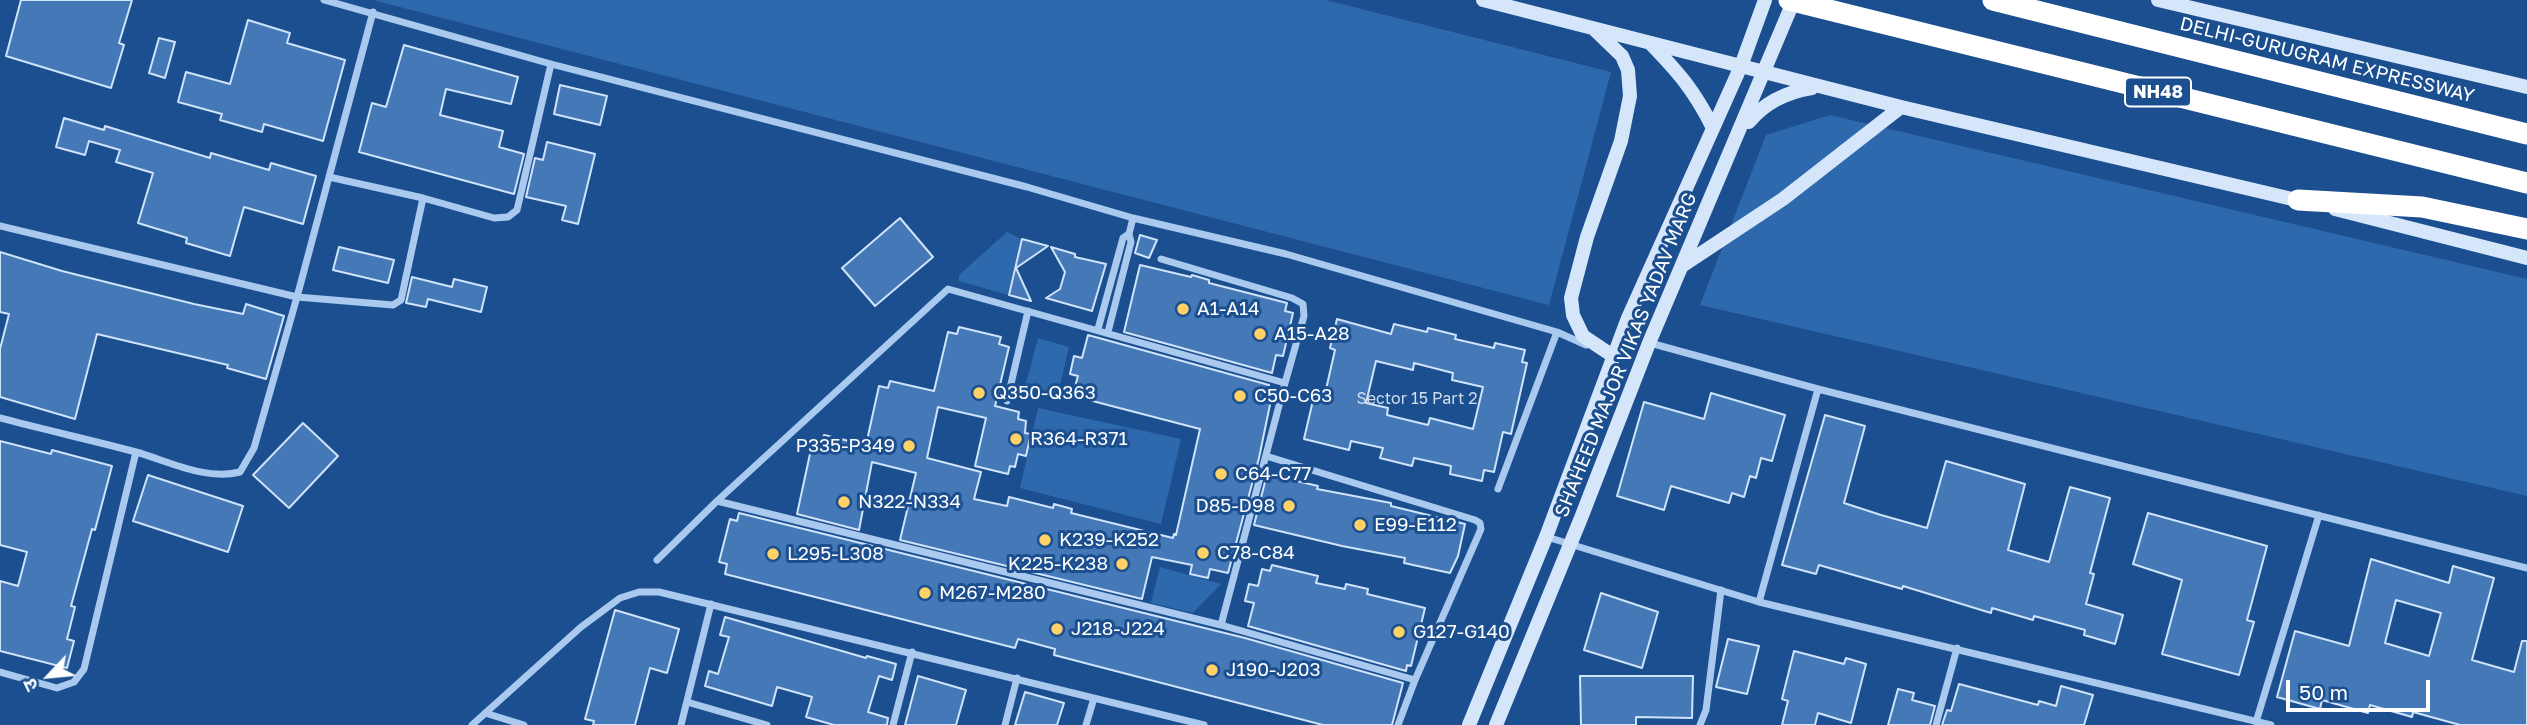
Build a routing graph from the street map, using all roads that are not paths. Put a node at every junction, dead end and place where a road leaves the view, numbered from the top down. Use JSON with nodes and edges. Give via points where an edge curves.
{"nodes":[{"id":1,"x":324,"y":0,"type":"edge"},
{"id":2,"x":1483,"y":0,"type":"edge"},
{"id":3,"x":1765,"y":0,"type":"edge"},
{"id":4,"x":1789,"y":0,"type":"edge"},
{"id":5,"x":1794,"y":0,"type":"edge"},
{"id":6,"x":1993,"y":0,"type":"edge"},
{"id":7,"x":2158,"y":0,"type":"edge"},
{"id":8,"x":373,"y":12,"type":"junction"},
{"id":9,"x":1592,"y":28,"type":"junction"},
{"id":10,"x":1648,"y":42,"type":"junction"},
{"id":11,"x":551,"y":64,"type":"junction"},
{"id":12,"x":1741,"y":65,"type":"junction"},
{"id":13,"x":1765,"y":73,"type":"junction"},
{"id":14,"x":1820,"y":86,"type":"junction"},
{"id":15,"x":2527,"y":87,"type":"edge"},
{"id":16,"x":1901,"y":107,"type":"junction"},
{"id":17,"x":1713,"y":128,"type":"junction"},
{"id":18,"x":2527,"y":134,"type":"edge"},
{"id":19,"x":1738,"y":135,"type":"junction"},
{"id":20,"x":329,"y":177,"type":"junction"},
{"id":21,"x":2527,"y":183,"type":"edge"},
{"id":22,"x":423,"y":198,"type":"junction"},
{"id":23,"x":2298,"y":200,"type":"junction"},
{"id":24,"x":1133,"y":218,"type":"junction"},
{"id":25,"x":0,"y":226,"type":"edge"},
{"id":26,"x":2527,"y":229,"type":"edge"},
{"id":27,"x":1129,"y":234,"type":"junction"},
{"id":28,"x":2527,"y":258,"type":"edge"},
{"id":29,"x":1161,"y":259,"type":"dead end"},
{"id":30,"x":1682,"y":266,"type":"junction"},
{"id":31,"x":297,"y":297,"type":"junction"},
{"id":32,"x":1028,"y":311,"type":"junction"},
{"id":33,"x":1098,"y":329,"type":"junction"},
{"id":34,"x":1108,"y":332,"type":"junction"},
{"id":35,"x":1557,"y":332,"type":"junction"},
{"id":36,"x":1649,"y":343,"type":"junction"},
{"id":37,"x":1613,"y":356,"type":"junction"},
{"id":38,"x":1286,"y":383,"type":"junction"},
{"id":39,"x":1818,"y":389,"type":"junction"},
{"id":40,"x":1007,"y":401,"type":"dead end"},
{"id":41,"x":0,"y":418,"type":"edge"},
{"id":42,"x":136,"y":452,"type":"junction"},
{"id":43,"x":1266,"y":456,"type":"junction"},
{"id":44,"x":1498,"y":489,"type":"dead end"},
{"id":45,"x":717,"y":501,"type":"junction"},
{"id":46,"x":2319,"y":515,"type":"junction"},
{"id":47,"x":1546,"y":537,"type":"junction"},
{"id":48,"x":1570,"y":543,"type":"junction"},
{"id":49,"x":657,"y":560,"type":"dead end"},
{"id":50,"x":2527,"y":568,"type":"edge"},
{"id":51,"x":1721,"y":590,"type":"junction"},
{"id":52,"x":1759,"y":602,"type":"junction"},
{"id":53,"x":711,"y":604,"type":"junction"},
{"id":54,"x":1221,"y":625,"type":"junction"},
{"id":55,"x":1957,"y":648,"type":"junction"},
{"id":56,"x":912,"y":652,"type":"junction"},
{"id":57,"x":0,"y":672,"type":"edge"},
{"id":58,"x":1017,"y":678,"type":"junction"},
{"id":59,"x":1415,"y":680,"type":"junction"},
{"id":60,"x":1094,"y":698,"type":"junction"},
{"id":61,"x":687,"y":702,"type":"junction"},
{"id":62,"x":485,"y":713,"type":"junction"},
{"id":63,"x":1171,"y":721,"type":"edge"},
{"id":64,"x":2256,"y":722,"type":"junction"},
{"id":65,"x":472,"y":725,"type":"edge"},
{"id":66,"x":524,"y":725,"type":"edge"},
{"id":67,"x":681,"y":725,"type":"edge"},
{"id":68,"x":767,"y":725,"type":"edge"},
{"id":69,"x":893,"y":725,"type":"edge"},
{"id":70,"x":1005,"y":725,"type":"edge"},
{"id":71,"x":1086,"y":725,"type":"edge"},
{"id":72,"x":1204,"y":725,"type":"edge"},
{"id":73,"x":1398,"y":725,"type":"edge"},
{"id":74,"x":1469,"y":725,"type":"edge"},
{"id":75,"x":1496,"y":725,"type":"edge"},
{"id":76,"x":1700,"y":725,"type":"edge"},
{"id":77,"x":1936,"y":725,"type":"edge"},
{"id":78,"x":2271,"y":725,"type":"edge"}],
"edges":[{"from":1,"to":8,"type":"street"},
{"from":2,"to":9,"type":"main road"},
{"from":3,"to":12,"type":"main road","name":"SHAHEED MAJOR VIKAS YADAV MARG"},
{"from":4,"to":21,"type":"highway","number":"NH48","bridge":true},
{"from":5,"to":13,"type":"main road","name":"SHAHEED MAJOR VIKAS YADAV MARG"},
{"from":6,"to":18,"type":"highway","name":"DELHI-GURUGRAM EXPRESSWAY","number":"NH48"},
{"from":7,"to":15,"type":"main road"},
{"from":8,"to":11,"type":"street"},
{"from":8,"to":20,"type":"street"},
{"from":9,"to":10,"type":"main road"},
{"from":9,"to":37,"type":"main road","via":[[1622,56],[1630,96],[1621,141],[1571,298],[1573,316],[1583,336]]},
{"from":10,"to":12,"type":"main road"},
{"from":10,"to":17,"type":"main road","via":[[1682,75]]},
{"from":11,"to":22,"type":"street","via":[[517,210],[508,217],[495,218]]},
{"from":11,"to":24,"type":"street"},
{"from":12,"to":13,"type":"main road"},
{"from":12,"to":17,"type":"main road","name":"SHAHEED MAJOR VIKAS YADAV MARG"},
{"from":13,"to":14,"type":"main road"},
{"from":13,"to":19,"type":"main road","name":"SHAHEED MAJOR VIKAS YADAV MARG"},
{"from":14,"to":16,"type":"main road"},
{"from":14,"to":19,"type":"main road","via":[[1795,90],[1772,101]]},
{"from":16,"to":23,"type":"main road"},
{"from":16,"to":30,"type":"main road","via":[[1783,199]]},
{"from":17,"to":37,"type":"main road","name":"SHAHEED MAJOR VIKAS YADAV MARG"},
{"from":19,"to":30,"type":"main road","name":"SHAHEED MAJOR VIKAS YADAV MARG"},
{"from":20,"to":22,"type":"street"},
{"from":20,"to":31,"type":"street"},
{"from":22,"to":31,"type":"street","via":[[401,300],[384,305]]},
{"from":23,"to":26,"type":"highway","via":[[2422,207]]},
{"from":23,"to":28,"type":"main road"},
{"from":24,"to":27,"type":"street"},
{"from":24,"to":35,"type":"street","via":[[1286,254]]},
{"from":25,"to":31,"type":"street"},
{"from":27,"to":33,"type":"street","via":[[1123,238]]},
{"from":27,"to":34,"type":"street","via":[[1131,242]]},
{"from":29,"to":38,"type":"street","via":[[1303,304],[1304,316]]},
{"from":30,"to":36,"type":"main road","name":"SHAHEED MAJOR VIKAS YADAV MARG"},
{"from":31,"to":42,"type":"street","via":[[254,448],[240,472],[206,473]]},
{"from":32,"to":33,"type":"street"},
{"from":32,"to":40,"type":"street"},
{"from":32,"to":45,"type":"street","via":[[948,289]]},
{"from":33,"to":34,"type":"street"},
{"from":34,"to":38,"type":"street"},
{"from":35,"to":37,"type":"street"},
{"from":35,"to":44,"type":"street"},
{"from":36,"to":39,"type":"street"},
{"from":36,"to":48,"type":"main road","name":"SHAHEED MAJOR VIKAS YADAV MARG"},
{"from":37,"to":47,"type":"main road","name":"SHAHEED MAJOR VIKAS YADAV MARG"},
{"from":38,"to":43,"type":"street"},
{"from":39,"to":46,"type":"street"},
{"from":39,"to":52,"type":"street"},
{"from":41,"to":42,"type":"street"},
{"from":42,"to":57,"type":"street","via":[[84,668],[74,682],[57,688]]},
{"from":43,"to":54,"type":"street"},
{"from":43,"to":59,"type":"street","via":[[1480,523]]},
{"from":45,"to":49,"type":"street"},
{"from":45,"to":54,"type":"street"},
{"from":46,"to":50,"type":"street"},
{"from":46,"to":64,"type":"street"},
{"from":47,"to":48,"type":"street"},
{"from":47,"to":74,"type":"main road","name":"SHAHEED MAJOR VIKAS YADAV MARG"},
{"from":48,"to":51,"type":"street"},
{"from":48,"to":75,"type":"main road","name":"SHAHEED MAJOR VIKAS YADAV MARG"},
{"from":51,"to":52,"type":"street"},
{"from":51,"to":76,"type":"street","via":[[1706,710]]},
{"from":52,"to":55,"type":"street"},
{"from":53,"to":56,"type":"street"},
{"from":53,"to":61,"type":"street"},
{"from":53,"to":62,"type":"street","via":[[659,592],[620,598]]},
{"from":54,"to":59,"type":"street"},
{"from":55,"to":64,"type":"street"},
{"from":55,"to":77,"type":"street"},
{"from":56,"to":58,"type":"street"},
{"from":56,"to":69,"type":"street"},
{"from":58,"to":60,"type":"street"},
{"from":58,"to":70,"type":"street"},
{"from":59,"to":73,"type":"street"},
{"from":60,"to":63,"type":"street"},
{"from":60,"to":71,"type":"street"},
{"from":61,"to":67,"type":"street"},
{"from":61,"to":68,"type":"street"},
{"from":62,"to":65,"type":"street"},
{"from":62,"to":66,"type":"street"},
{"from":63,"to":72,"type":"street"},
{"from":64,"to":78,"type":"street"}]}
